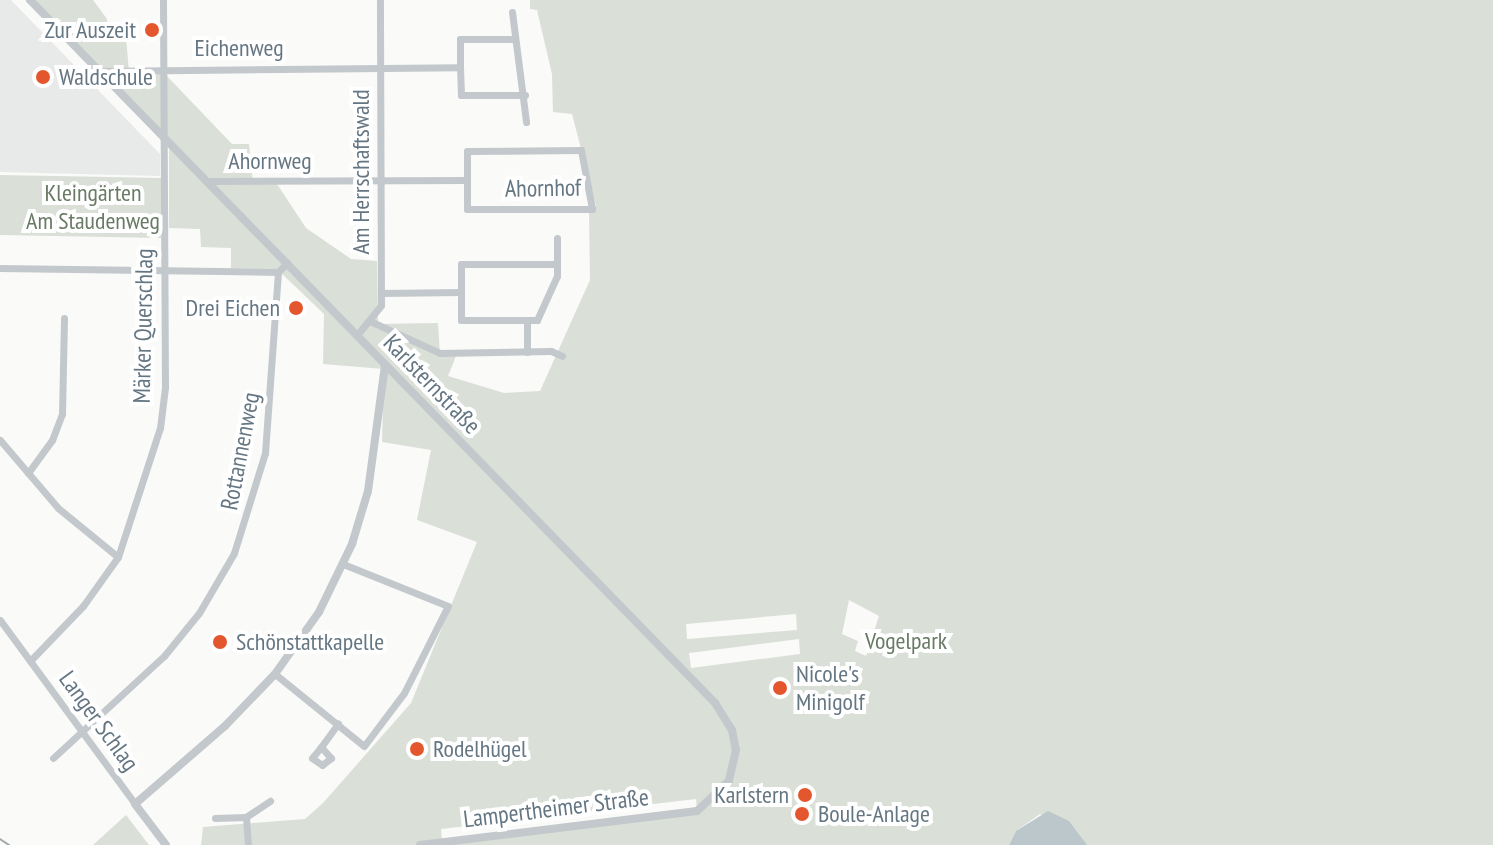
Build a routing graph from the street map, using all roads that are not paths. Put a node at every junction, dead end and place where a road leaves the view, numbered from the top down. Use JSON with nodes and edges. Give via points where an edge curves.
{"nodes":[{"id":1,"x":30,"y":0,"type":"edge"},
{"id":2,"x":163,"y":0,"type":"edge"},
{"id":3,"x":380,"y":0,"type":"edge"},
{"id":4,"x":512,"y":12,"type":"dead end"},
{"id":5,"x":515,"y":39,"type":"junction"},
{"id":6,"x":380,"y":67,"type":"junction"},
{"id":7,"x":460,"y":67,"type":"junction"},
{"id":8,"x":164,"y":69,"type":"junction"},
{"id":9,"x":98,"y":71,"type":"junction"},
{"id":10,"x":525,"y":95,"type":"junction"},
{"id":11,"x":526,"y":122,"type":"dead end"},
{"id":12,"x":164,"y":138,"type":"junction"},
{"id":13,"x":381,"y":180,"type":"junction"},
{"id":14,"x":467,"y":180,"type":"junction"},
{"id":15,"x":207,"y":181,"type":"junction"},
{"id":16,"x":557,"y":238,"type":"dead end"},
{"id":17,"x":287,"y":263,"type":"junction"},
{"id":18,"x":557,"y":264,"type":"junction"},
{"id":19,"x":0,"y":268,"type":"edge"},
{"id":20,"x":165,"y":271,"type":"junction"},
{"id":21,"x":278,"y":272,"type":"junction"},
{"id":22,"x":461,"y":292,"type":"junction"},
{"id":23,"x":381,"y":293,"type":"junction"},
{"id":24,"x":64,"y":318,"type":"dead end"},
{"id":25,"x":527,"y":320,"type":"junction"},
{"id":26,"x":372,"y":322,"type":"junction"},
{"id":27,"x":357,"y":335,"type":"junction"},
{"id":28,"x":527,"y":352,"type":"junction"},
{"id":29,"x":562,"y":356,"type":"dead end"},
{"id":30,"x":385,"y":365,"type":"junction"},
{"id":31,"x":0,"y":440,"type":"edge"},
{"id":32,"x":28,"y":473,"type":"junction"},
{"id":33,"x":118,"y":557,"type":"junction"},
{"id":34,"x":343,"y":564,"type":"junction"},
{"id":35,"x":0,"y":620,"type":"edge"},
{"id":36,"x":30,"y":661,"type":"junction"},
{"id":37,"x":275,"y":674,"type":"junction"},
{"id":38,"x":338,"y":724,"type":"junction"},
{"id":39,"x":82,"y":731,"type":"junction"},
{"id":40,"x":321,"y":747,"type":"dead end"},
{"id":41,"x":53,"y":758,"type":"dead end"},
{"id":42,"x":270,"y":801,"type":"dead end"},
{"id":43,"x":135,"y":804,"type":"junction"},
{"id":44,"x":697,"y":811,"type":"joint"},
{"id":45,"x":246,"y":817,"type":"junction"},
{"id":46,"x":215,"y":818,"type":"dead end"},
{"id":47,"x":166,"y":845,"type":"edge"},
{"id":48,"x":248,"y":845,"type":"edge"},
{"id":49,"x":420,"y":845,"type":"edge"}],
"edges":[{"from":1,"to":9,"type":"street","name":"Karlsternstraße"},
{"from":2,"to":8,"type":"street","name":"Märker Querschlag"},
{"from":3,"to":6,"type":"street","name":"Am Herrschaftswald"},
{"from":4,"to":5,"type":"street"},
{"from":5,"to":7,"type":"street","via":[[460,39]]},
{"from":5,"to":10,"type":"street"},
{"from":6,"to":7,"type":"street","name":"Eichenweg"},
{"from":6,"to":8,"type":"street","name":"Eichenweg"},
{"from":6,"to":13,"type":"street","name":"Am Herrschaftswald"},
{"from":7,"to":10,"type":"street","via":[[461,95]]},
{"from":8,"to":9,"type":"street","name":"Eichenweg"},
{"from":8,"to":12,"type":"street","name":"Märker Querschlag"},
{"from":9,"to":12,"type":"street","name":"Karlsternstraße"},
{"from":10,"to":11,"type":"street"},
{"from":12,"to":15,"type":"street","name":"Karlsternstraße"},
{"from":12,"to":20,"type":"street","name":"Märker Querschlag"},
{"from":13,"to":14,"type":"street"},
{"from":13,"to":15,"type":"street","name":"Ahornweg"},
{"from":13,"to":23,"type":"street","name":"Am Herrschaftswald"},
{"from":14,"to":14,"type":"street","name":"Ahornhof","via":[[467,151],[581,150],[592,209],[467,209]]},
{"from":15,"to":17,"type":"street","name":"Karlsternstraße"},
{"from":16,"to":18,"type":"street"},
{"from":17,"to":21,"type":"street"},
{"from":17,"to":27,"type":"street","name":"Karlsternstraße"},
{"from":18,"to":22,"type":"street","via":[[461,264]]},
{"from":18,"to":25,"type":"street","via":[[557,276],[537,320]]},
{"from":19,"to":20,"type":"street"},
{"from":20,"to":21,"type":"street"},
{"from":20,"to":33,"type":"street","name":"Märker Querschlag","via":[[160,428]]},
{"from":21,"to":39,"type":"street","name":"Rottannenweg","via":[[265,453],[234,553],[199,613],[164,656]]},
{"from":22,"to":23,"type":"street"},
{"from":22,"to":25,"type":"street","via":[[461,320]]},
{"from":23,"to":26,"type":"street","name":"Am Herrschaftswald"},
{"from":24,"to":32,"type":"street","via":[[62,414],[52,440]]},
{"from":25,"to":28,"type":"street"},
{"from":26,"to":27,"type":"street"},
{"from":26,"to":28,"type":"street","via":[[440,353]]},
{"from":27,"to":30,"type":"street","name":"Karlsternstraße"},
{"from":28,"to":29,"type":"street"},
{"from":30,"to":34,"type":"street","via":[[371,479]]},
{"from":30,"to":44,"type":"street","name":"Karlsternstraße","via":[[721,710],[732,730],[735,766],[720,793]]},
{"from":31,"to":32,"type":"street"},
{"from":32,"to":33,"type":"street","via":[[82,531]]},
{"from":33,"to":36,"type":"street","name":"Märker Querschlag","via":[[83,606]]},
{"from":34,"to":37,"type":"street","via":[[319,612]]},
{"from":34,"to":38,"type":"street","via":[[448,606],[404,693],[364,746]]},
{"from":35,"to":36,"type":"street","name":"Langer Schlag"},
{"from":36,"to":39,"type":"street","name":"Langer Schlag"},
{"from":37,"to":38,"type":"street"},
{"from":37,"to":43,"type":"street","via":[[225,726]]},
{"from":38,"to":40,"type":"street"},
{"from":39,"to":41,"type":"street","name":"Rottannenweg"},
{"from":39,"to":43,"type":"street","name":"Langer Schlag"},
{"from":42,"to":45,"type":"street"},
{"from":43,"to":47,"type":"street","name":"Langer Schlag"},
{"from":44,"to":49,"type":"street","name":"Lampertheimer Straße"},
{"from":45,"to":46,"type":"street"},
{"from":45,"to":48,"type":"street"}]}
